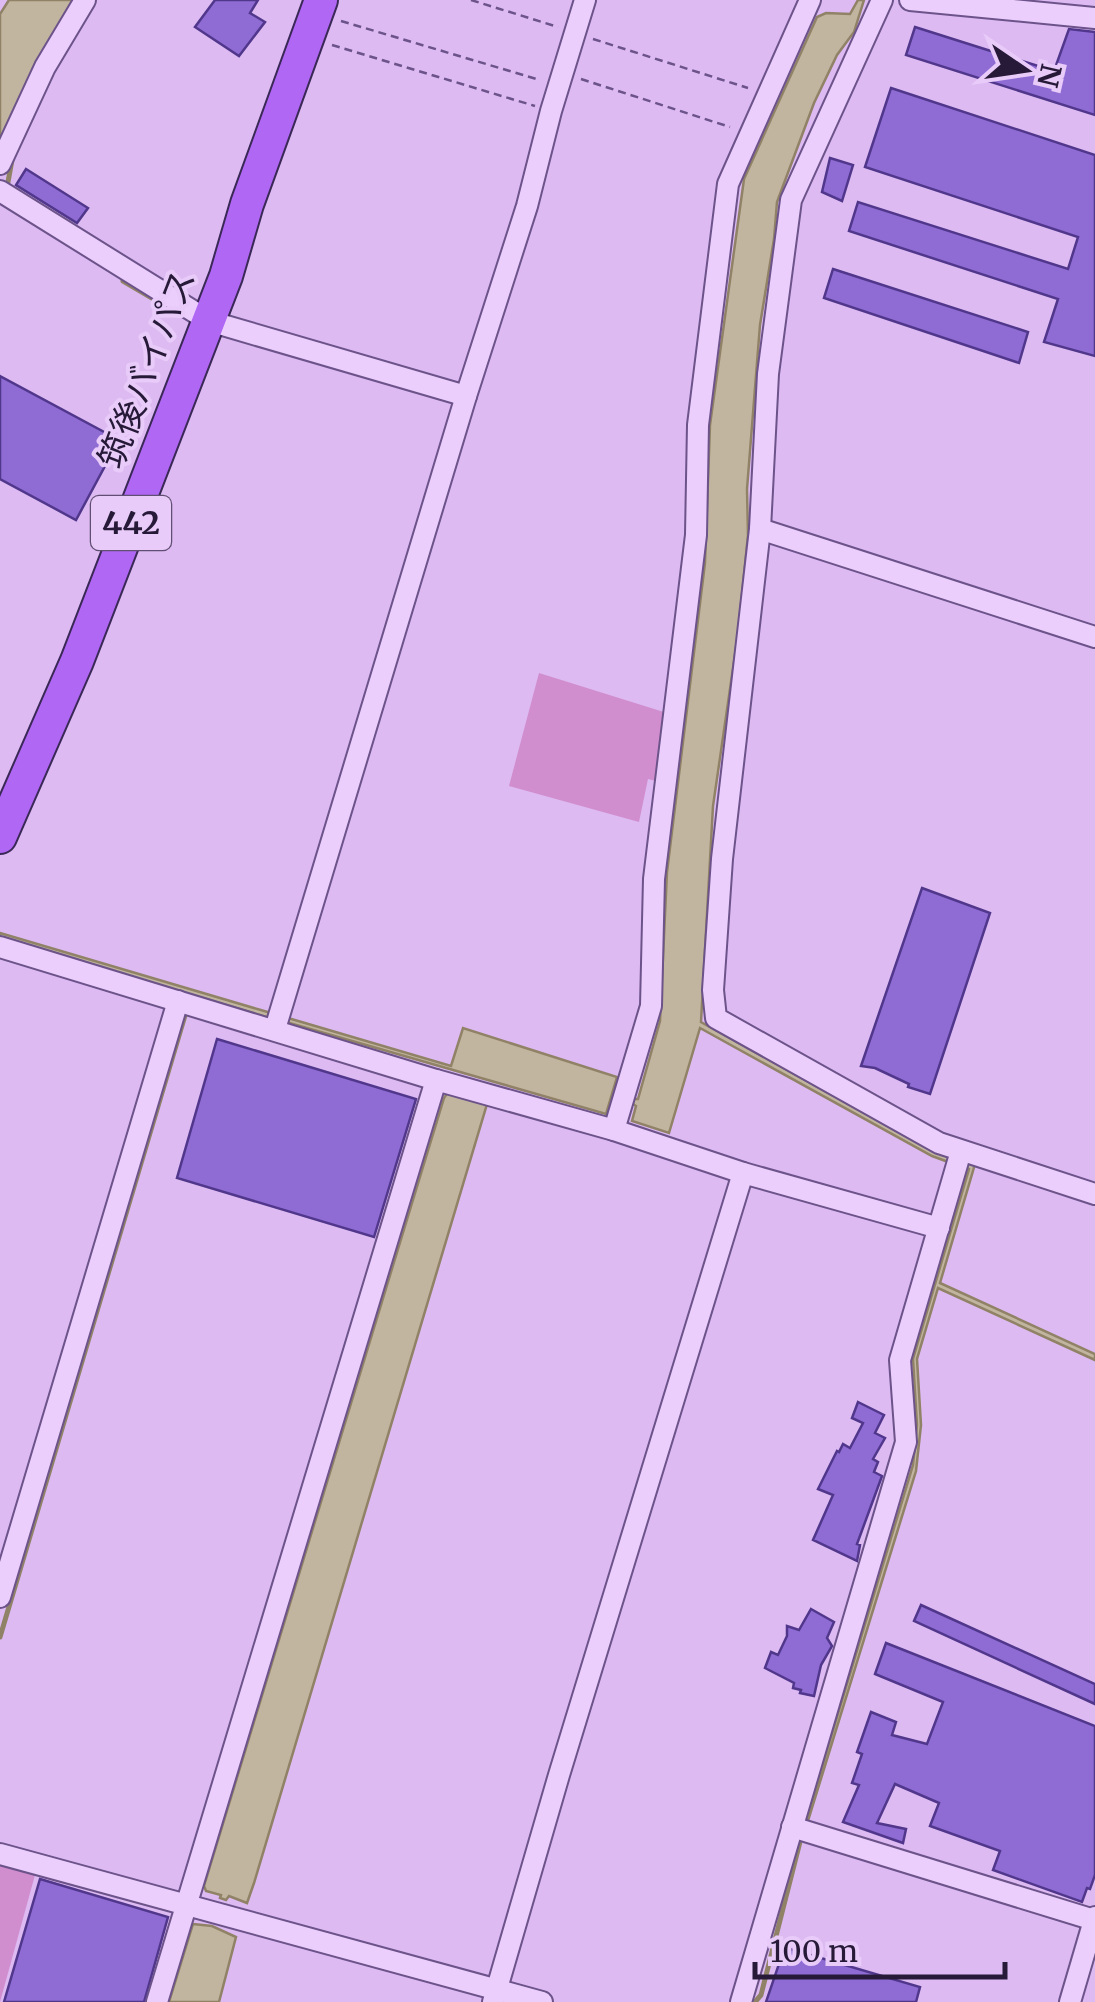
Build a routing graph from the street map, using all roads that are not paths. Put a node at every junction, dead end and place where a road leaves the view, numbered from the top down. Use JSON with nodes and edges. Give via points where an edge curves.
{"nodes":[{"id":1,"x":85,"y":0,"type":"edge"},
{"id":2,"x":585,"y":0,"type":"edge"},
{"id":3,"x":810,"y":0,"type":"edge"},
{"id":4,"x":882,"y":0,"type":"edge"},
{"id":5,"x":910,"y":0,"type":"edge"},
{"id":6,"x":329,"y":10,"type":"edge"},
{"id":7,"x":1095,"y":18,"type":"edge"},
{"id":8,"x":0,"y":164,"type":"edge"},
{"id":9,"x":0,"y":192,"type":"edge"},
{"id":10,"x":202,"y":317,"type":"junction"},
{"id":11,"x":466,"y":396,"type":"junction"},
{"id":12,"x":760,"y":529,"type":"junction"},
{"id":13,"x":1095,"y":637,"type":"edge"},
{"id":14,"x":0,"y":794,"type":"edge"},
{"id":15,"x":0,"y":837,"type":"edge"},
{"id":16,"x":0,"y":946,"type":"edge"},
{"id":17,"x":178,"y":1001,"type":"junction"},
{"id":18,"x":275,"y":1029,"type":"junction"},
{"id":19,"x":441,"y":1082,"type":"junction"},
{"id":20,"x":614,"y":1130,"type":"junction"},
{"id":21,"x":961,"y":1152,"type":"junction"},
{"id":22,"x":743,"y":1173,"type":"junction"},
{"id":23,"x":1095,"y":1194,"type":"edge"},
{"id":24,"x":939,"y":1228,"type":"junction"},
{"id":25,"x":0,"y":1597,"type":"edge"},
{"id":26,"x":792,"y":1828,"type":"junction"},
{"id":27,"x":0,"y":1854,"type":"edge"},
{"id":28,"x":190,"y":1905,"type":"junction"},
{"id":29,"x":1095,"y":1918,"type":"edge"},
{"id":30,"x":495,"y":1996,"type":"edge"},
{"id":31,"x":158,"y":2002,"type":"edge"},
{"id":32,"x":542,"y":2002,"type":"edge"},
{"id":33,"x":741,"y":2002,"type":"edge"},
{"id":34,"x":1070,"y":2002,"type":"edge"}],
"edges":[{"from":1,"to":8,"type":"street"},
{"from":2,"to":11,"type":"street","via":[[580,35]]},
{"from":3,"to":20,"type":"street","via":[[728,184],[698,425],[696,535],[654,879],[652,1006]]},
{"from":4,"to":12,"type":"street","via":[[791,200],[768,374]]},
{"from":5,"to":7,"type":"street"},
{"from":6,"to":10,"type":"highway","name":"筑後バイパス","number":"442","via":[[296,74]]},
{"from":9,"to":10,"type":"street"},
{"from":10,"to":11,"type":"street"},
{"from":10,"to":14,"type":"highway","name":"筑後バイパス","number":"442"},
{"from":10,"to":15,"type":"highway","name":"筑後バイパス","number":"442","via":[[77,661]]},
{"from":11,"to":18,"type":"street"},
{"from":12,"to":13,"type":"street"},
{"from":12,"to":21,"type":"street","via":[[722,860],[716,1018]]},
{"from":16,"to":17,"type":"street"},
{"from":17,"to":18,"type":"street"},
{"from":17,"to":25,"type":"street"},
{"from":18,"to":19,"type":"street"},
{"from":19,"to":20,"type":"street"},
{"from":19,"to":28,"type":"street"},
{"from":20,"to":22,"type":"street"},
{"from":21,"to":23,"type":"street"},
{"from":21,"to":24,"type":"street"},
{"from":22,"to":24,"type":"street"},
{"from":22,"to":30,"type":"street"},
{"from":24,"to":26,"type":"street","via":[[900,1360],[906,1442]]},
{"from":26,"to":29,"type":"street"},
{"from":26,"to":33,"type":"street"},
{"from":27,"to":28,"type":"street"},
{"from":28,"to":30,"type":"street"},
{"from":28,"to":31,"type":"street"},
{"from":29,"to":34,"type":"street"},
{"from":30,"to":32,"type":"street"}]}
